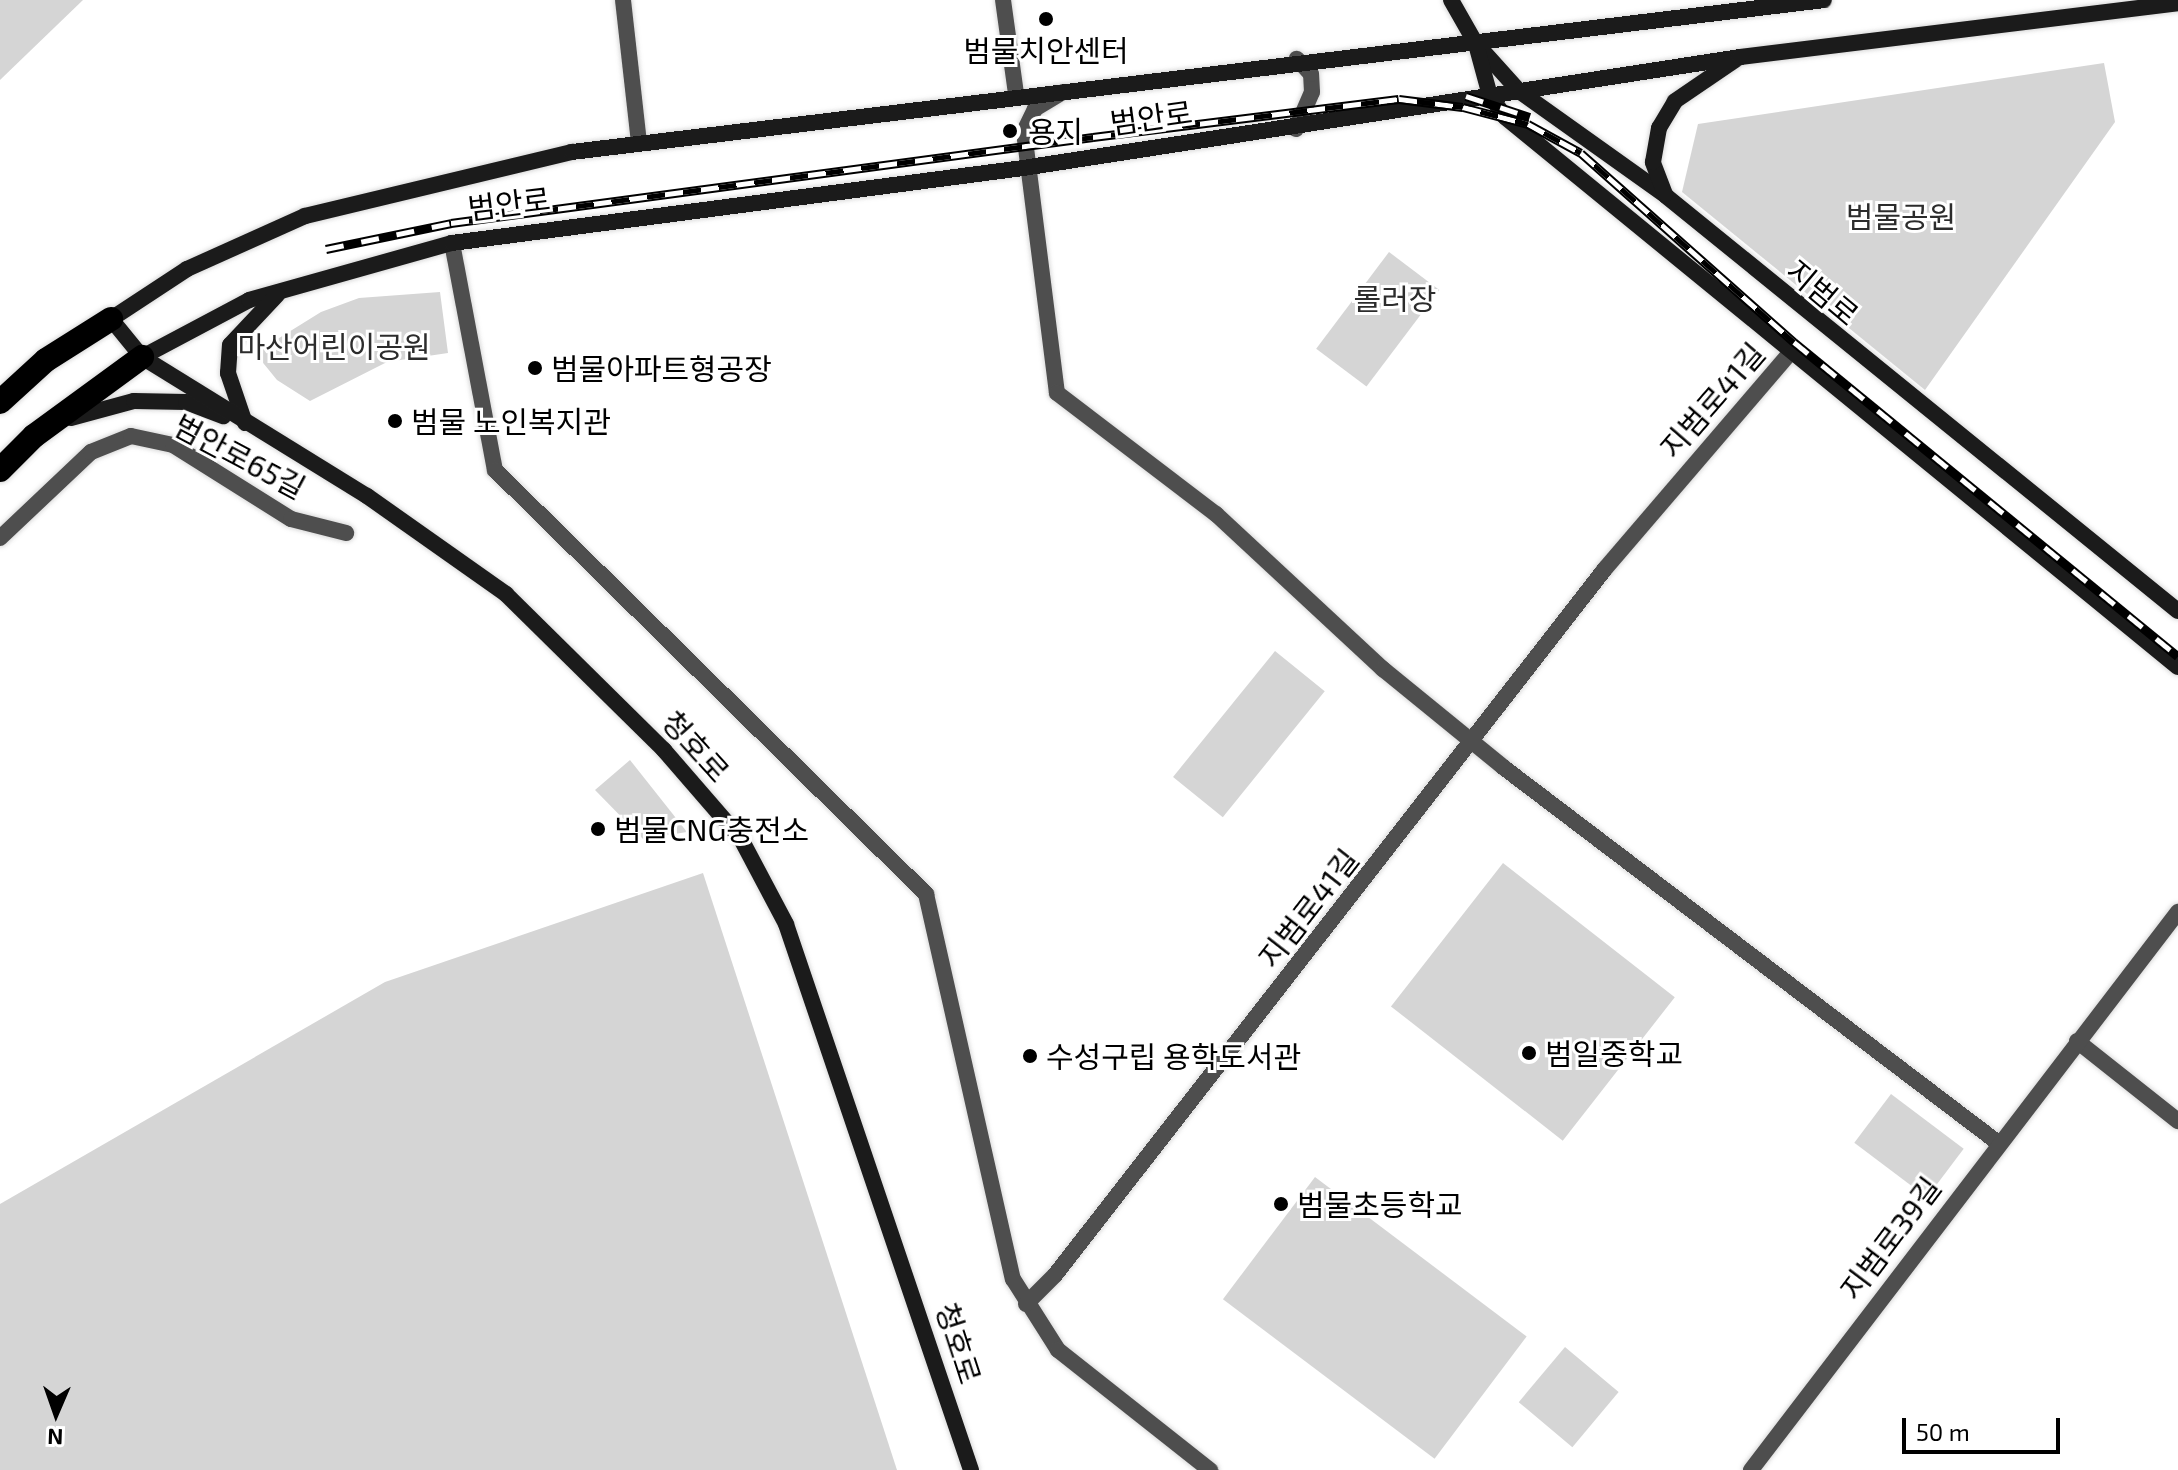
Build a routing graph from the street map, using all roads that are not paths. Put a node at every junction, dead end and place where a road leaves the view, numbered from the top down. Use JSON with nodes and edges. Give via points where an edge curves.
{"nodes":[{"id":1,"x":623,"y":0,"type":"edge"},
{"id":2,"x":1003,"y":0,"type":"edge"},
{"id":3,"x":1451,"y":0,"type":"edge"},
{"id":4,"x":1824,"y":0,"type":"edge"},
{"id":5,"x":2178,"y":3,"type":"edge"},
{"id":6,"x":1475,"y":42,"type":"junction"},
{"id":7,"x":1740,"y":57,"type":"junction"},
{"id":8,"x":1297,"y":59,"type":"junction"},
{"id":9,"x":1072,"y":87,"type":"junction"},
{"id":10,"x":1519,"y":91,"type":"junction"},
{"id":11,"x":1016,"y":94,"type":"junction"},
{"id":12,"x":1490,"y":96,"type":"junction"},
{"id":13,"x":1296,"y":129,"type":"junction"},
{"id":14,"x":639,"y":143,"type":"junction"},
{"id":15,"x":1023,"y":168,"type":"junction"},
{"id":16,"x":1666,"y":196,"type":"junction"},
{"id":17,"x":452,"y":243,"type":"junction"},
{"id":18,"x":290,"y":285,"type":"junction"},
{"id":19,"x":111,"y":319,"type":"junction"},
{"id":20,"x":1791,"y":352,"type":"junction"},
{"id":21,"x":142,"y":357,"type":"junction"},
{"id":22,"x":0,"y":402,"type":"edge"},
{"id":23,"x":245,"y":423,"type":"junction"},
{"id":24,"x":34,"y":436,"type":"junction"},
{"id":25,"x":0,"y":470,"type":"edge"},
{"id":26,"x":346,"y":533,"type":"dead end"},
{"id":27,"x":0,"y":538,"type":"edge"},
{"id":28,"x":2178,"y":611,"type":"edge"},
{"id":29,"x":2178,"y":667,"type":"edge"},
{"id":30,"x":1473,"y":742,"type":"junction"},
{"id":31,"x":2178,"y":912,"type":"edge"},
{"id":32,"x":2077,"y":1041,"type":"junction"},
{"id":33,"x":2176,"y":1116,"type":"edge"},
{"id":34,"x":1997,"y":1142,"type":"junction"},
{"id":35,"x":1026,"y":1304,"type":"junction"},
{"id":36,"x":971,"y":1470,"type":"edge"},
{"id":37,"x":1210,"y":1470,"type":"edge"},
{"id":38,"x":1751,"y":1470,"type":"edge"}],
"edges":[{"from":1,"to":14,"type":"street"},
{"from":2,"to":11,"type":"street"},
{"from":3,"to":6,"type":"main road","name":"지범로"},
{"from":4,"to":6,"type":"main road"},
{"from":5,"to":7,"type":"main road","name":"범안로"},
{"from":6,"to":8,"type":"main road","name":"범안로"},
{"from":6,"to":10,"type":"main road","name":"지범로"},
{"from":6,"to":12,"type":"main road"},
{"from":7,"to":10,"type":"main road","name":"범안로"},
{"from":7,"to":16,"type":"main road","via":[[1675,101],[1659,128],[1653,162]]},
{"from":8,"to":9,"type":"main road","name":"범안로"},
{"from":8,"to":13,"type":"street","via":[[1311,74],[1312,92]]},
{"from":9,"to":11,"type":"main road","name":"범안로"},
{"from":9,"to":15,"type":"street","via":[[1035,109],[1024,132]]},
{"from":10,"to":12,"type":"main road","name":"범안로"},
{"from":10,"to":16,"type":"main road","name":"지범로"},
{"from":11,"to":14,"type":"main road","name":"범안로"},
{"from":12,"to":13,"type":"main road","name":"범안로"},
{"from":12,"to":20,"type":"main road","via":[[1581,182]]},
{"from":13,"to":15,"type":"main road","name":"범안로"},
{"from":14,"to":19,"type":"main road","name":"범안로","via":[[488,169],[305,216],[179,273]]},
{"from":15,"to":17,"type":"main road","name":"범안로"},
{"from":15,"to":30,"type":"street","via":[[1057,393],[1216,514]]},
{"from":16,"to":28,"type":"main road","name":"지범로"},
{"from":17,"to":18,"type":"main road","name":"범안로"},
{"from":17,"to":35,"type":"street","via":[[495,470],[926,894],[1013,1279]]},
{"from":18,"to":21,"type":"main road","name":"범안로","via":[[204,320]]},
{"from":18,"to":23,"type":"main road","via":[[230,345],[228,373]]},
{"from":19,"to":21,"type":"main road","name":"청호로"},
{"from":19,"to":22,"type":"highway","name":"범안로","via":[[46,360]]},
{"from":20,"to":29,"type":"main road"},
{"from":20,"to":30,"type":"street","name":"지범로41길","via":[[1604,570]]},
{"from":21,"to":23,"type":"main road","name":"청호로"},
{"from":21,"to":24,"type":"highway","name":"범안로"},
{"from":23,"to":24,"type":"main road","via":[[186,402],[134,401],[97,407]]},
{"from":23,"to":36,"type":"main road","name":"청호로","via":[[367,496],[506,594],[664,750],[741,839],[786,924]]},
{"from":24,"to":25,"type":"highway","name":"범안로"},
{"from":26,"to":27,"type":"street","name":"범안로65길","via":[[291,519],[173,445],[131,436],[91,452]]},
{"from":30,"to":34,"type":"street"},
{"from":30,"to":35,"type":"street","name":"지범로41길"},
{"from":31,"to":32,"type":"street","name":"지범로39길"},
{"from":32,"to":33,"type":"street"},
{"from":32,"to":34,"type":"street","name":"지범로39길"},
{"from":34,"to":38,"type":"street","name":"지범로39길"},
{"from":35,"to":37,"type":"street","via":[[1058,1350]]}]}
